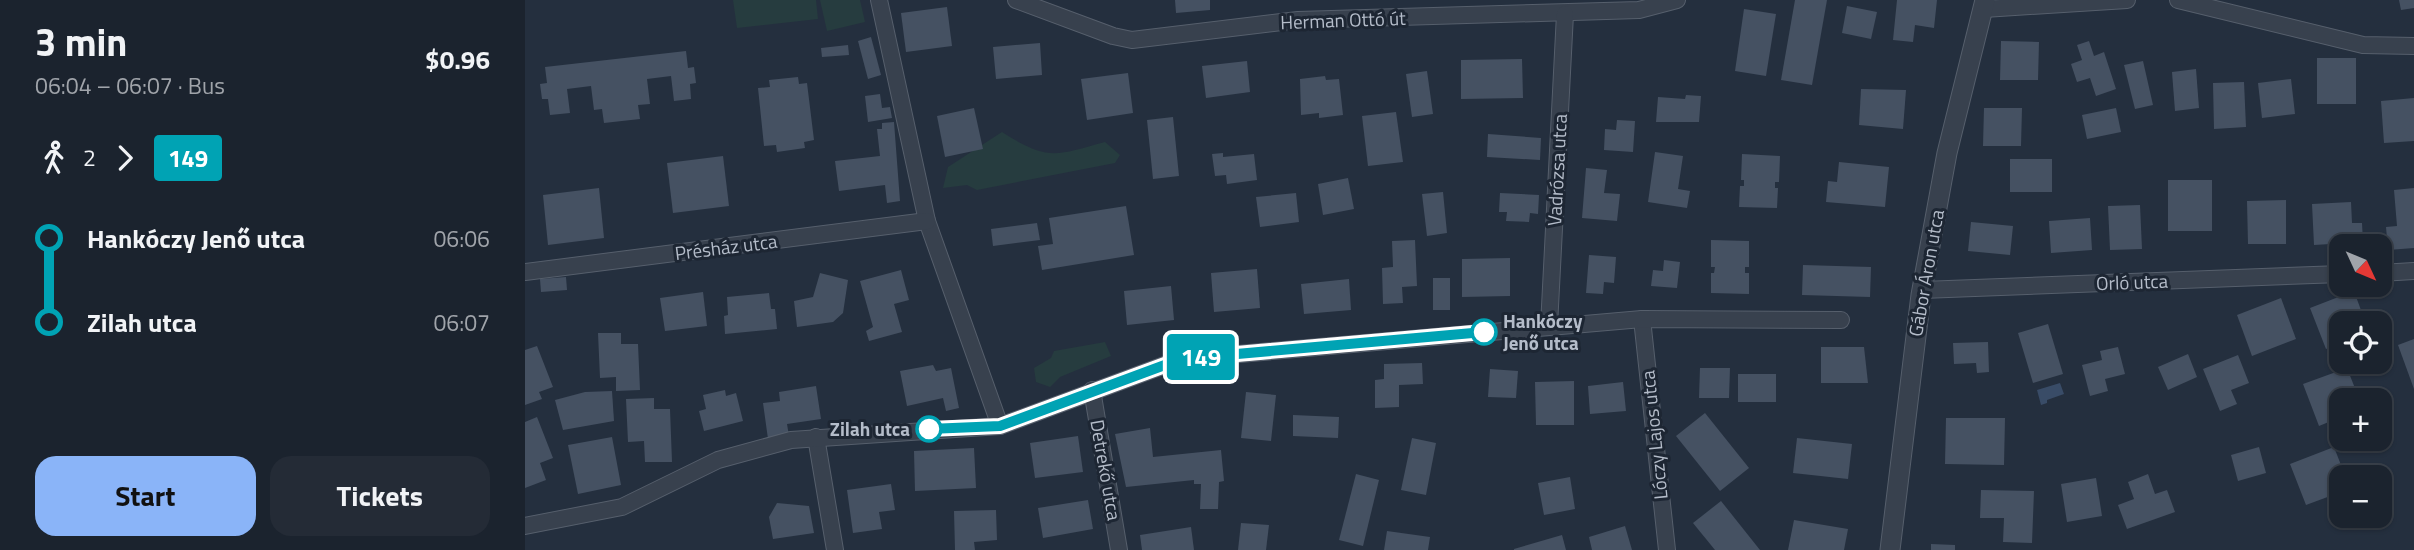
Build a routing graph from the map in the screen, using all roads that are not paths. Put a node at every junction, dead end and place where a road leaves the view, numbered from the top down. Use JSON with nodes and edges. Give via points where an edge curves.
{"nodes":[{"id":1,"x":880,"y":0,"type":"edge"},
{"id":2,"x":1016,"y":0,"type":"edge"},
{"id":3,"x":1677,"y":0,"type":"edge"},
{"id":4,"x":2127,"y":0,"type":"edge"},
{"id":5,"x":2178,"y":0,"type":"edge"},
{"id":6,"x":1984,"y":4,"type":"edge"},
{"id":7,"x":1639,"y":5,"type":"edge"},
{"id":8,"x":1565,"y":13,"type":"junction"},
{"id":9,"x":2414,"y":46,"type":"edge"},
{"id":10,"x":927,"y":221,"type":"junction"},
{"id":11,"x":2414,"y":271,"type":"edge"},
{"id":12,"x":525,"y":272,"type":"edge"},
{"id":13,"x":2392,"y":272,"type":"edge"},
{"id":14,"x":2329,"y":274,"type":"edge"},
{"id":15,"x":1922,"y":290,"type":"junction"},
{"id":16,"x":1642,"y":319,"type":"junction"},
{"id":17,"x":1841,"y":320,"type":"dead end"},
{"id":18,"x":1549,"y":326,"type":"junction"},
{"id":19,"x":1092,"y":390,"type":"junction"},
{"id":20,"x":1000,"y":426,"type":"junction"},
{"id":21,"x":816,"y":438,"type":"junction"},
{"id":22,"x":525,"y":526,"type":"edge"},
{"id":23,"x":835,"y":550,"type":"edge"},
{"id":24,"x":1119,"y":550,"type":"edge"},
{"id":25,"x":1667,"y":550,"type":"edge"},
{"id":26,"x":1890,"y":550,"type":"edge"}],
"edges":[{"from":1,"to":10,"type":"street"},
{"from":2,"to":8,"type":"street","name":"Herman Ottó út","via":[[1132,40],[1298,20]]},
{"from":3,"to":7,"type":"street","name":"Herman Ottó út"},
{"from":4,"to":6,"type":"street","via":[[2056,7]]},
{"from":5,"to":9,"type":"street","via":[[2363,45]]},
{"from":6,"to":15,"type":"street","name":"Gábor Áron utca","via":[[1947,153]]},
{"from":7,"to":8,"type":"street","name":"Herman Ottó út"},
{"from":8,"to":18,"type":"street","name":"Vadrózsa utca"},
{"from":10,"to":12,"type":"street","name":"Présház utca"},
{"from":10,"to":20,"type":"street"},
{"from":11,"to":13,"type":"street"},
{"from":14,"to":15,"type":"street","name":"Orló utca"},
{"from":15,"to":26,"type":"street","name":"Gábor Áron utca"},
{"from":16,"to":17,"type":"street"},
{"from":16,"to":18,"type":"street"},
{"from":16,"to":25,"type":"street","name":"Lóczy Lajos utca"},
{"from":18,"to":19,"type":"street","via":[[1181,359]]},
{"from":19,"to":20,"type":"street"},
{"from":19,"to":24,"type":"street","name":"Detrekő utca"},
{"from":20,"to":21,"type":"street"},
{"from":21,"to":22,"type":"street","via":[[791,440],[718,460],[622,507]]},
{"from":21,"to":23,"type":"street"}]}
